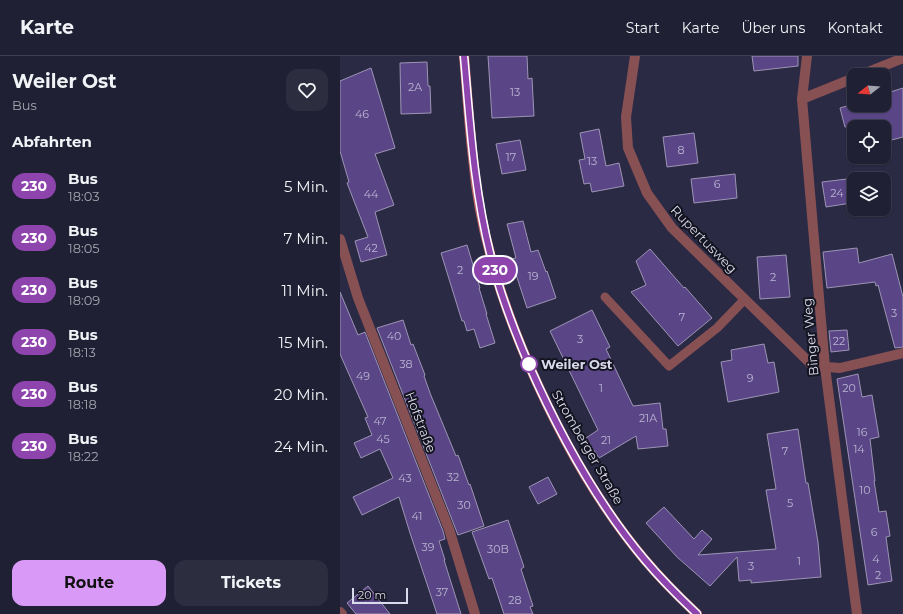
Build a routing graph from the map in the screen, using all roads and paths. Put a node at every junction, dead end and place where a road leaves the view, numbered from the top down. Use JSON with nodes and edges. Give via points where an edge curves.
{"nodes":[{"id":1,"x":464,"y":56,"type":"edge"},
{"id":2,"x":635,"y":56,"type":"edge"},
{"id":3,"x":807,"y":56,"type":"edge"},
{"id":4,"x":903,"y":58,"type":"edge"},
{"id":5,"x":878,"y":68,"type":"edge"},
{"id":6,"x":847,"y":81,"type":"edge"},
{"id":7,"x":802,"y":99,"type":"junction"},
{"id":8,"x":340,"y":239,"type":"edge"},
{"id":9,"x":606,"y":296,"type":"dead end"},
{"id":10,"x":745,"y":299,"type":"junction"},
{"id":11,"x":903,"y":353,"type":"edge"},
{"id":12,"x":825,"y":367,"type":"junction"},
{"id":13,"x":475,"y":614,"type":"edge"},
{"id":14,"x":697,"y":614,"type":"edge"},
{"id":15,"x":858,"y":614,"type":"edge"}],
"edges":[{"from":1,"to":14,"type":"main road","name":"Stromberger Straße","via":[[473,159],[483,222],[491,257],[520,343],[562,433],[614,520],[644,559]]},
{"from":2,"to":10,"type":"street","name":"Rupertusweg","via":[[626,118],[628,148],[646,193],[672,228]]},
{"from":3,"to":7,"type":"street","name":"Binger Weg"},
{"from":4,"to":5,"type":"street"},
{"from":6,"to":7,"type":"street"},
{"from":7,"to":12,"type":"street","name":"Binger Weg"},
{"from":8,"to":13,"type":"street","name":"Hofstraße","via":[[358,298],[449,530]]},
{"from":9,"to":10,"type":"lane","via":[[669,366],[717,328]]},
{"from":10,"to":12,"type":"street","name":"Rupertusweg","via":[[812,366]]},
{"from":11,"to":12,"type":"street","name":"Rupertusweg","via":[[840,368]]},
{"from":12,"to":15,"type":"street","name":"Binger Weg"}]}
